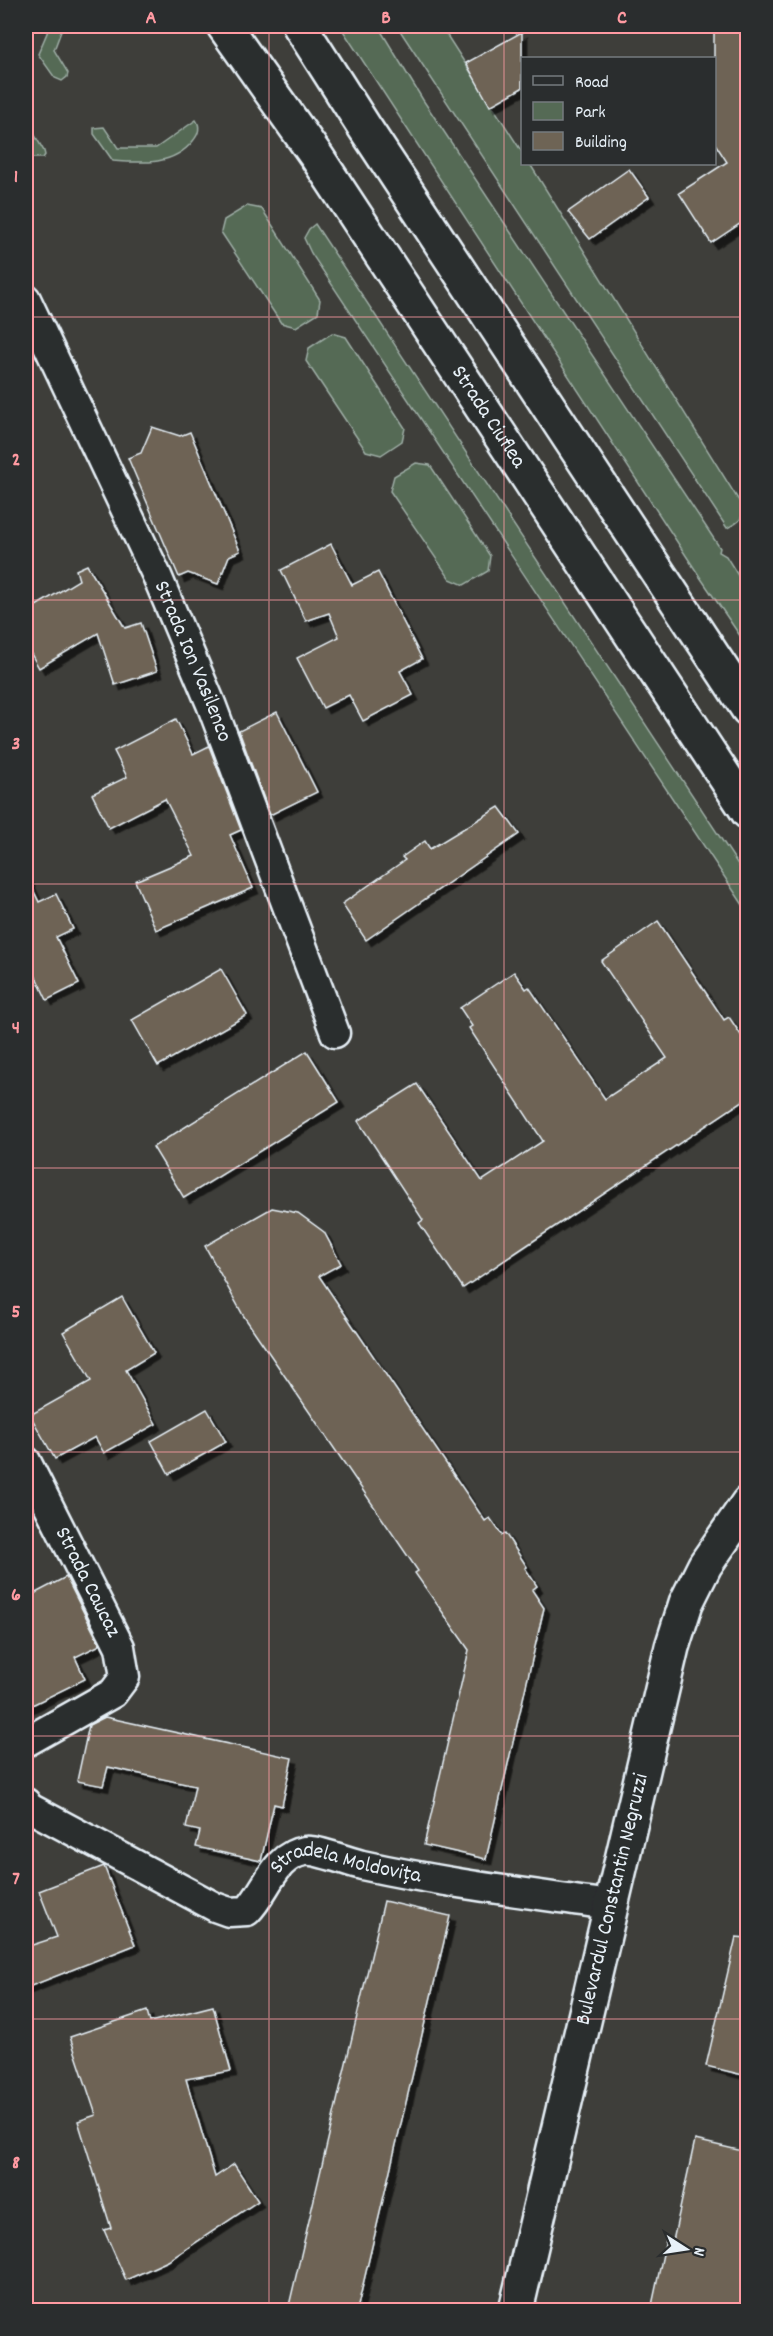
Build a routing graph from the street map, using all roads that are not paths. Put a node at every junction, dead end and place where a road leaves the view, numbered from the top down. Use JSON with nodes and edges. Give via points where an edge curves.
{"nodes":[{"id":1,"x":224,"y":26,"type":"edge"},
{"id":2,"x":300,"y":26,"type":"edge"},
{"id":3,"x":26,"y":299,"type":"edge"},
{"id":4,"x":747,"y":709,"type":"edge"},
{"id":5,"x":747,"y":812,"type":"edge"},
{"id":6,"x":334,"y":1033,"type":"dead end"},
{"id":7,"x":26,"y":1461,"type":"edge"},
{"id":8,"x":747,"y":1505,"type":"edge"},
{"id":9,"x":26,"y":1742,"type":"edge"},
{"id":10,"x":26,"y":1803,"type":"edge"},
{"id":11,"x":610,"y":1905,"type":"junction"},
{"id":12,"x":516,"y":2310,"type":"edge"}],
"edges":[{"from":1,"to":5,"type":"main road","name":"Strada Ciuflea","via":[[323,167]]},
{"from":2,"to":4,"type":"main road"},
{"from":3,"to":6,"type":"street","name":"Strada Ion Vasilenco","via":[[198,672]]},
{"from":7,"to":9,"type":"street","name":"Strada Caucaz","via":[[120,1647],[125,1677],[113,1694]]},
{"from":8,"to":11,"type":"main road","name":"Bulevardul Constantin Negruzzi","via":[[705,1565],[686,1603],[653,1719]]},
{"from":10,"to":11,"type":"street","name":"Stradela Moldovița","via":[[229,1912],[247,1911],[274,1872],[290,1857],[306,1850],[373,1867]]},
{"from":11,"to":12,"type":"main road","name":"Bulevardul Constantin Negruzzi"}]}
